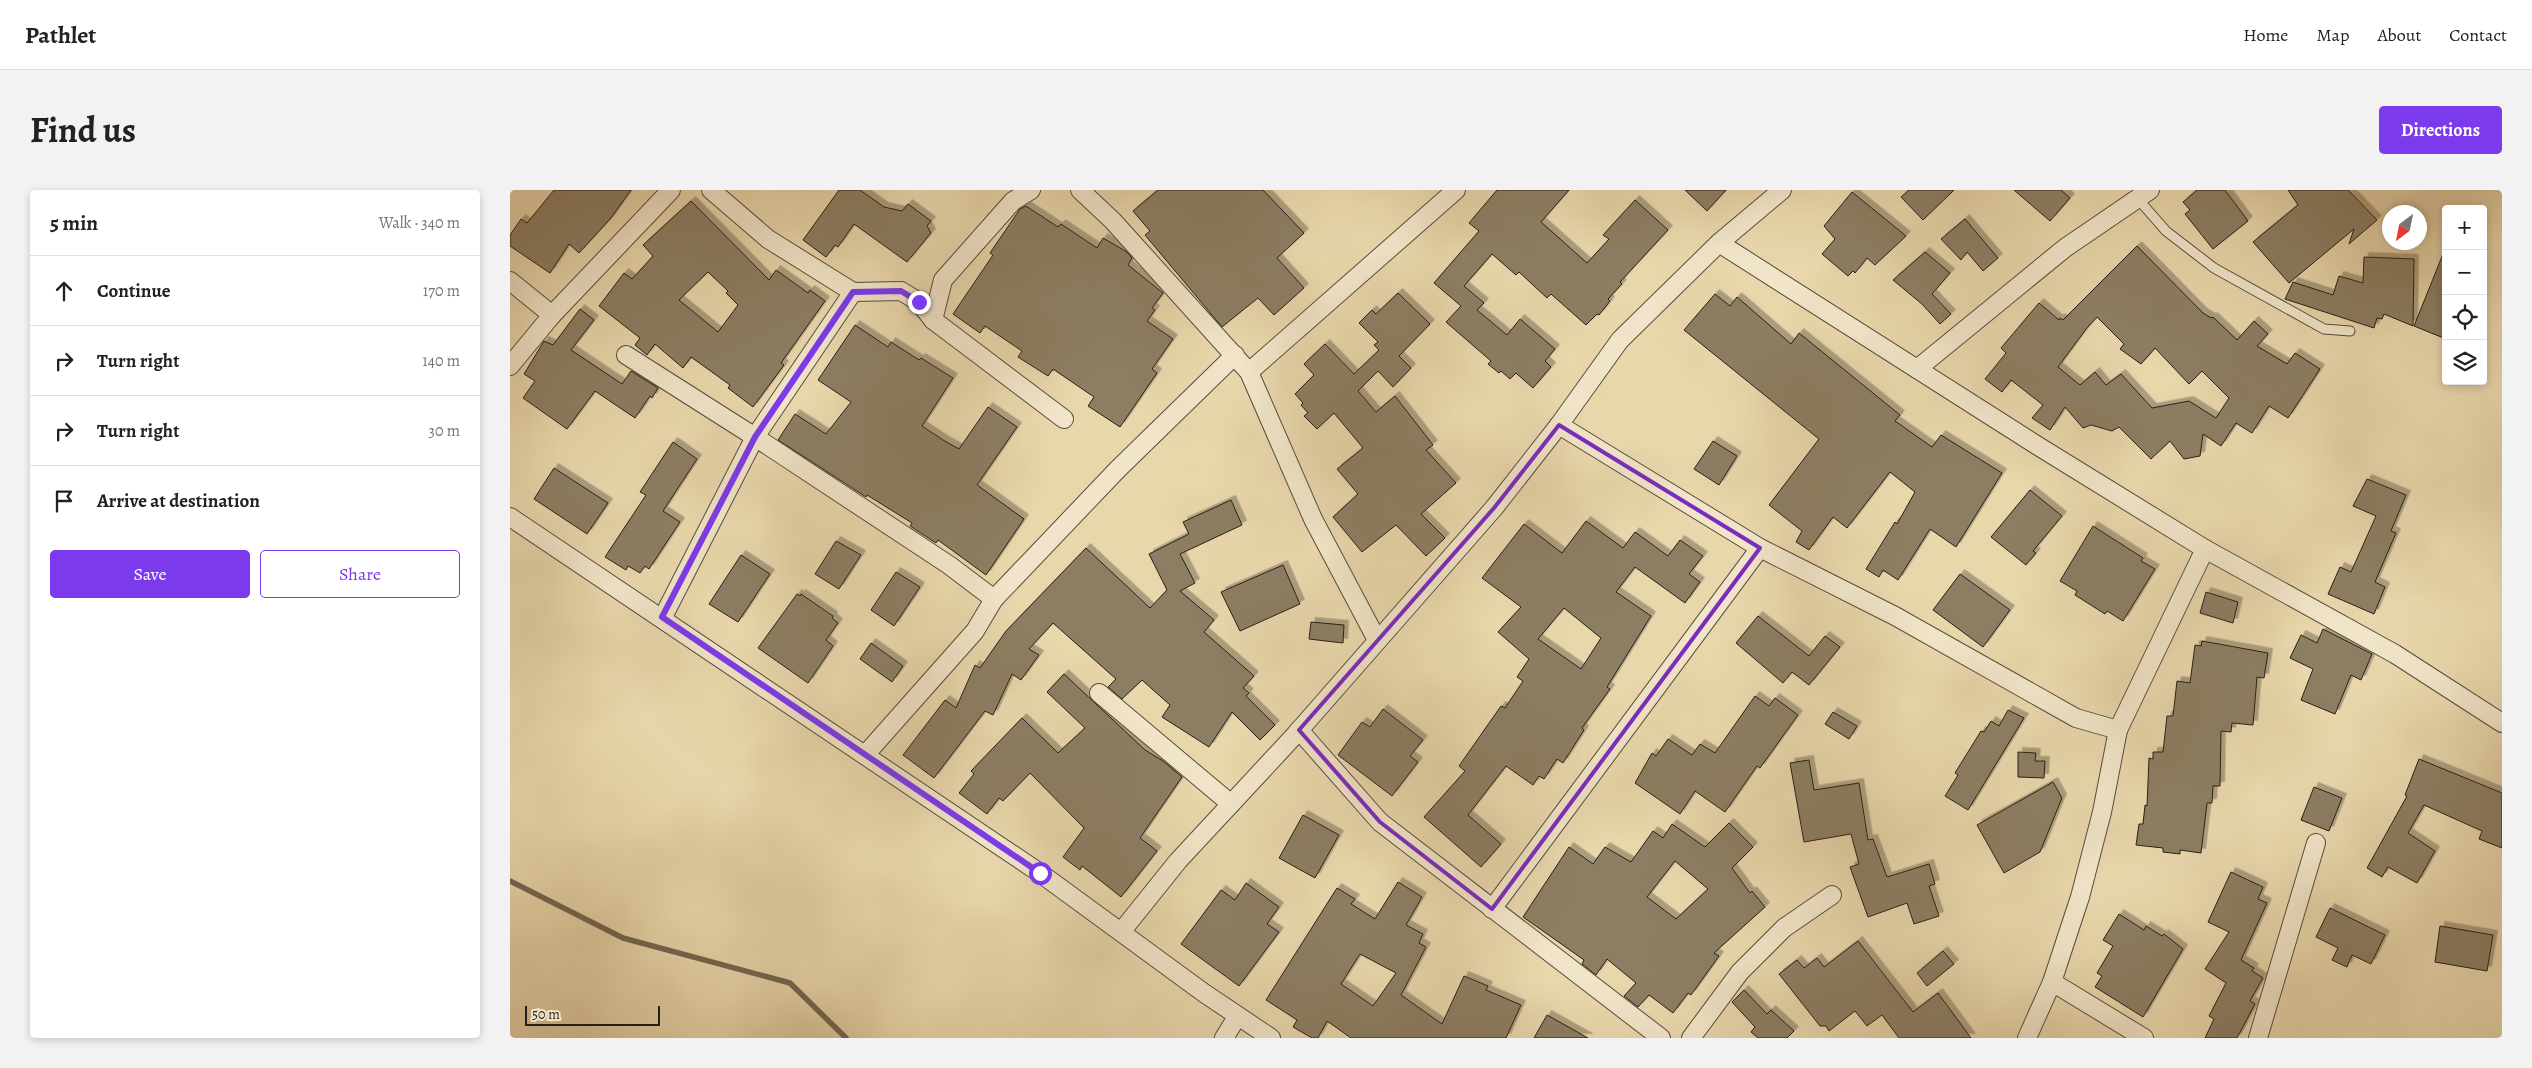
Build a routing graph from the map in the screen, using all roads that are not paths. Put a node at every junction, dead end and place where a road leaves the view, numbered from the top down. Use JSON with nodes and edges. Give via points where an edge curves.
{"nodes":[{"id":1,"x":671,"y":190,"type":"edge"},
{"id":2,"x":711,"y":190,"type":"edge"},
{"id":3,"x":1031,"y":190,"type":"edge"},
{"id":4,"x":1456,"y":190,"type":"edge"},
{"id":5,"x":1782,"y":190,"type":"edge"},
{"id":6,"x":1084,"y":191,"type":"edge"},
{"id":7,"x":2144,"y":194,"type":"edge"},
{"id":8,"x":1719,"y":243,"type":"junction"},
{"id":9,"x":510,"y":281,"type":"edge"},
{"id":10,"x":853,"y":292,"type":"junction"},
{"id":11,"x":552,"y":315,"type":"junction"},
{"id":12,"x":933,"y":320,"type":"junction"},
{"id":13,"x":2350,"y":331,"type":"dead end"},
{"id":14,"x":1236,"y":355,"type":"junction"},
{"id":15,"x":626,"y":356,"type":"dead end"},
{"id":16,"x":510,"y":366,"type":"edge"},
{"id":17,"x":1917,"y":369,"type":"junction"},
{"id":18,"x":1249,"y":372,"type":"junction"},
{"id":19,"x":1064,"y":419,"type":"dead end"},
{"id":20,"x":1559,"y":425,"type":"junction"},
{"id":21,"x":755,"y":437,"type":"junction"},
{"id":22,"x":510,"y":516,"type":"edge"},
{"id":23,"x":1760,"y":548,"type":"junction"},
{"id":24,"x":2205,"y":549,"type":"junction"},
{"id":25,"x":994,"y":599,"type":"junction"},
{"id":26,"x":662,"y":617,"type":"junction"},
{"id":27,"x":1377,"y":640,"type":"junction"},
{"id":28,"x":1099,"y":692,"type":"dead end"},
{"id":29,"x":2502,"y":723,"type":"edge"},
{"id":30,"x":1299,"y":730,"type":"junction"},
{"id":31,"x":2118,"y":730,"type":"junction"},
{"id":32,"x":865,"y":754,"type":"junction"},
{"id":33,"x":1231,"y":804,"type":"junction"},
{"id":34,"x":2316,"y":844,"type":"dead end"},
{"id":35,"x":1832,"y":895,"type":"dead end"},
{"id":36,"x":1492,"y":909,"type":"junction"},
{"id":37,"x":1121,"y":932,"type":"junction"},
{"id":38,"x":2052,"y":982,"type":"junction"},
{"id":39,"x":1237,"y":1017,"type":"junction"},
{"id":40,"x":1224,"y":1038,"type":"edge"},
{"id":41,"x":1271,"y":1038,"type":"edge"},
{"id":42,"x":1661,"y":1038,"type":"edge"},
{"id":43,"x":1691,"y":1038,"type":"edge"},
{"id":44,"x":2026,"y":1038,"type":"edge"},
{"id":45,"x":2144,"y":1038,"type":"edge"},
{"id":46,"x":2258,"y":1038,"type":"edge"}],
"edges":[{"from":1,"to":11,"type":"street"},
{"from":2,"to":10,"type":"street","via":[[768,239]]},
{"from":3,"to":12,"type":"street","via":[[1013,201],[943,280]]},
{"from":4,"to":18,"type":"street"},
{"from":5,"to":8,"type":"street"},
{"from":6,"to":14,"type":"street"},
{"from":7,"to":13,"type":"lane","via":[[2166,231],[2214,268],[2324,329]]},
{"from":7,"to":17,"type":"street","via":[[2065,248]]},
{"from":8,"to":17,"type":"street"},
{"from":8,"to":20,"type":"street","via":[[1620,340]]},
{"from":9,"to":11,"type":"street"},
{"from":10,"to":12,"type":"street","via":[[901,291],[919,302]]},
{"from":10,"to":21,"type":"street"},
{"from":11,"to":16,"type":"street"},
{"from":12,"to":19,"type":"street"},
{"from":14,"to":18,"type":"street"},
{"from":14,"to":25,"type":"street","via":[[1118,469]]},
{"from":15,"to":21,"type":"street"},
{"from":17,"to":24,"type":"street"},
{"from":18,"to":27,"type":"street","via":[[1313,520]]},
{"from":20,"to":23,"type":"street"},
{"from":20,"to":27,"type":"street","via":[[1494,508]]},
{"from":21,"to":25,"type":"street","via":[[949,565]]},
{"from":21,"to":26,"type":"street"},
{"from":22,"to":26,"type":"street"},
{"from":23,"to":31,"type":"street","via":[[1895,616],[2076,718]]},
{"from":23,"to":36,"type":"street"},
{"from":24,"to":29,"type":"street","via":[[2395,654]]},
{"from":24,"to":31,"type":"street"},
{"from":25,"to":32,"type":"street","via":[[975,631]]},
{"from":26,"to":32,"type":"street"},
{"from":27,"to":30,"type":"street"},
{"from":28,"to":33,"type":"street"},
{"from":30,"to":33,"type":"street"},
{"from":30,"to":36,"type":"street","via":[[1380,822]]},
{"from":31,"to":38,"type":"street","via":[[2102,812],[2080,897]]},
{"from":32,"to":37,"type":"street"},
{"from":33,"to":37,"type":"street","via":[[1178,861]]},
{"from":34,"to":46,"type":"street"},
{"from":35,"to":43,"type":"street","via":[[1784,928],[1740,972]]},
{"from":36,"to":42,"type":"street"},
{"from":37,"to":39,"type":"street"},
{"from":38,"to":44,"type":"street"},
{"from":38,"to":45,"type":"street"},
{"from":39,"to":40,"type":"street"},
{"from":39,"to":41,"type":"street"}]}
